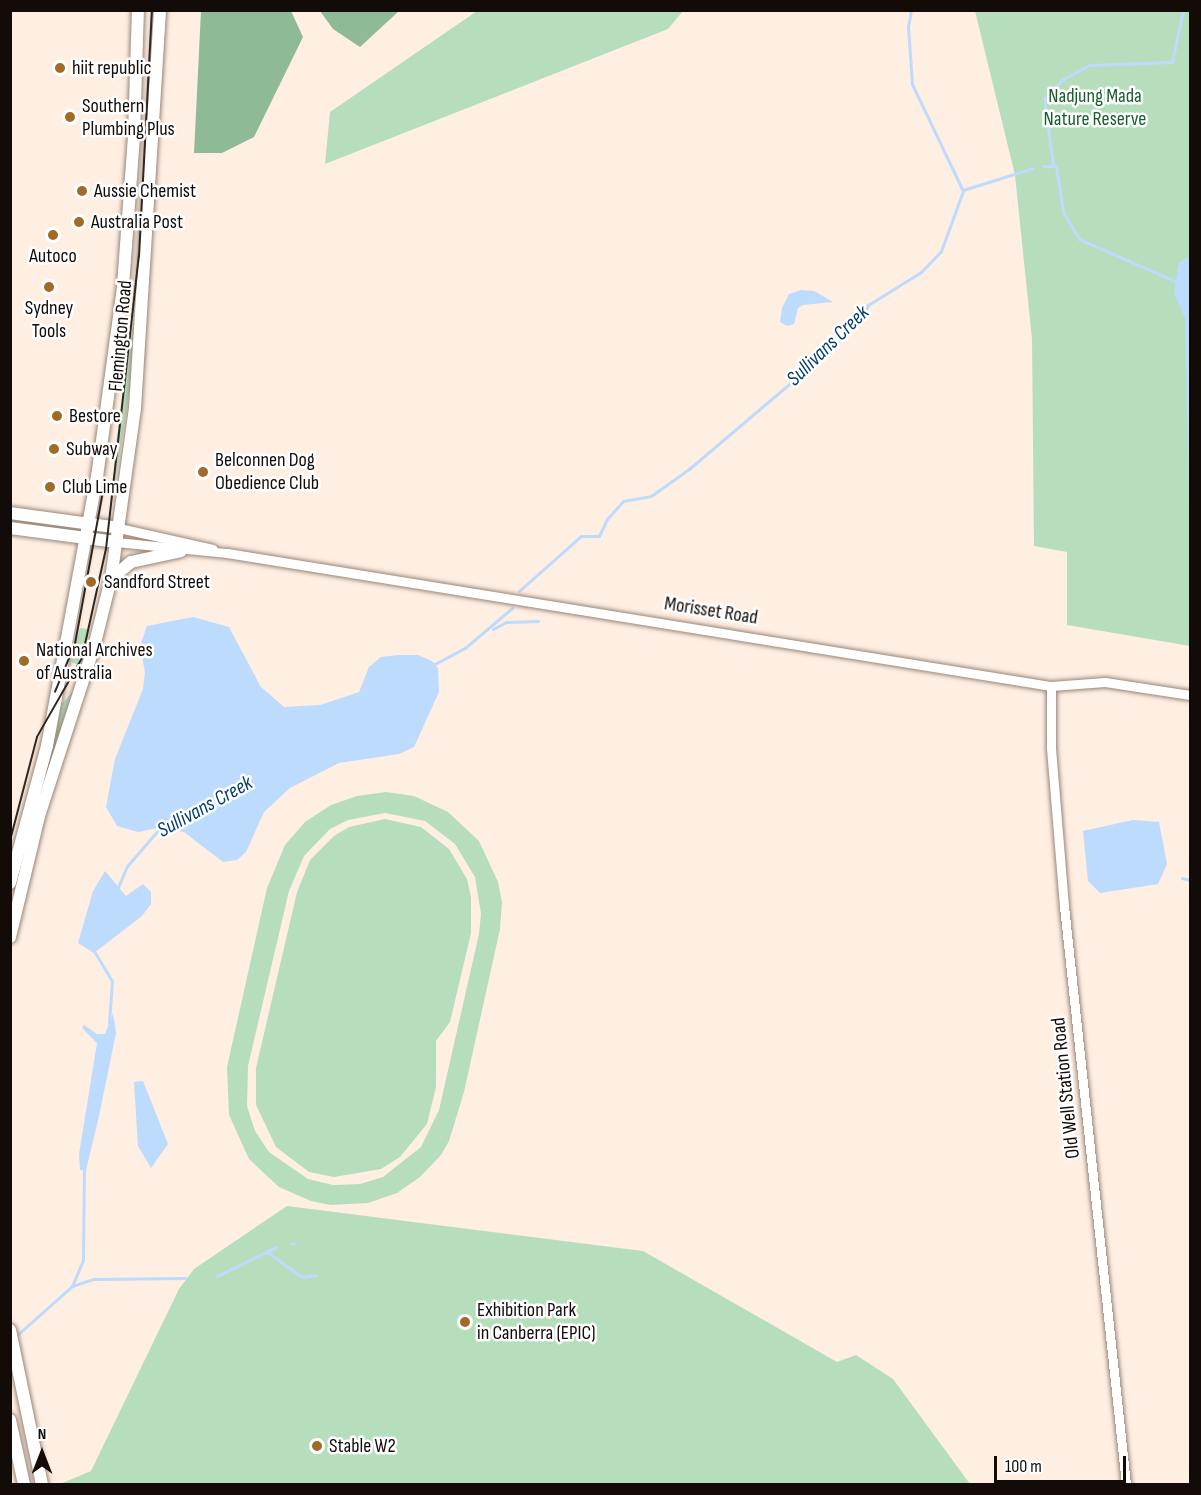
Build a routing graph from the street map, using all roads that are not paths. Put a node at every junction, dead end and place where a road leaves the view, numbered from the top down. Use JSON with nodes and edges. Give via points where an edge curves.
{"nodes":[{"id":1,"x":138,"y":10,"type":"edge"},
{"id":2,"x":160,"y":10,"type":"edge"},
{"id":3,"x":10,"y":513,"type":"edge"},
{"id":4,"x":87,"y":525,"type":"junction"},
{"id":5,"x":10,"y":528,"type":"edge"},
{"id":6,"x":119,"y":528,"type":"junction"},
{"id":7,"x":84,"y":539,"type":"junction"},
{"id":8,"x":116,"y":542,"type":"junction"},
{"id":9,"x":181,"y":551,"type":"junction"},
{"id":10,"x":226,"y":553,"type":"junction"},
{"id":11,"x":111,"y":579,"type":"junction"},
{"id":12,"x":1051,"y":686,"type":"junction"},
{"id":13,"x":1191,"y":694,"type":"edge"},
{"id":14,"x":10,"y":884,"type":"edge"},
{"id":15,"x":10,"y":937,"type":"edge"},
{"id":16,"x":10,"y":1330,"type":"edge"},
{"id":17,"x":10,"y":1420,"type":"edge"},
{"id":18,"x":24,"y":1485,"type":"edge"},
{"id":19,"x":42,"y":1485,"type":"edge"},
{"id":20,"x":1126,"y":1485,"type":"edge"}],
"edges":[{"from":1,"to":4,"type":"main road","name":"Flemington Road","via":[[123,286]]},
{"from":2,"to":6,"type":"main road","name":"Flemington Road","via":[[145,285],[135,408]]},
{"from":3,"to":4,"type":"main road"},
{"from":4,"to":6,"type":"main road","name":"Morisset Road"},
{"from":4,"to":7,"type":"main road","name":"Flemington Road"},
{"from":5,"to":7,"type":"main road"},
{"from":6,"to":8,"type":"main road","name":"Flemington Road"},
{"from":6,"to":10,"type":"street","name":"Morisset Road"},
{"from":7,"to":8,"type":"main road"},
{"from":7,"to":14,"type":"main road","name":"Flemington Road","via":[[47,746]]},
{"from":8,"to":9,"type":"street","name":"Morisset Road"},
{"from":8,"to":11,"type":"main road","name":"Flemington Road"},
{"from":9,"to":10,"type":"street","name":"Morisset Road"},
{"from":9,"to":11,"type":"main road","via":[[130,562]]},
{"from":10,"to":12,"type":"street","name":"Morisset Road"},
{"from":11,"to":15,"type":"main road","name":"Flemington Road","via":[[94,647],[39,816]]},
{"from":12,"to":13,"type":"street","name":"Morisset Road","via":[[1105,682]]},
{"from":12,"to":20,"type":"street","name":"Old Well Station Road","via":[[1051,744],[1063,895]]},
{"from":16,"to":19,"type":"main road"},
{"from":17,"to":18,"type":"main road"}]}
